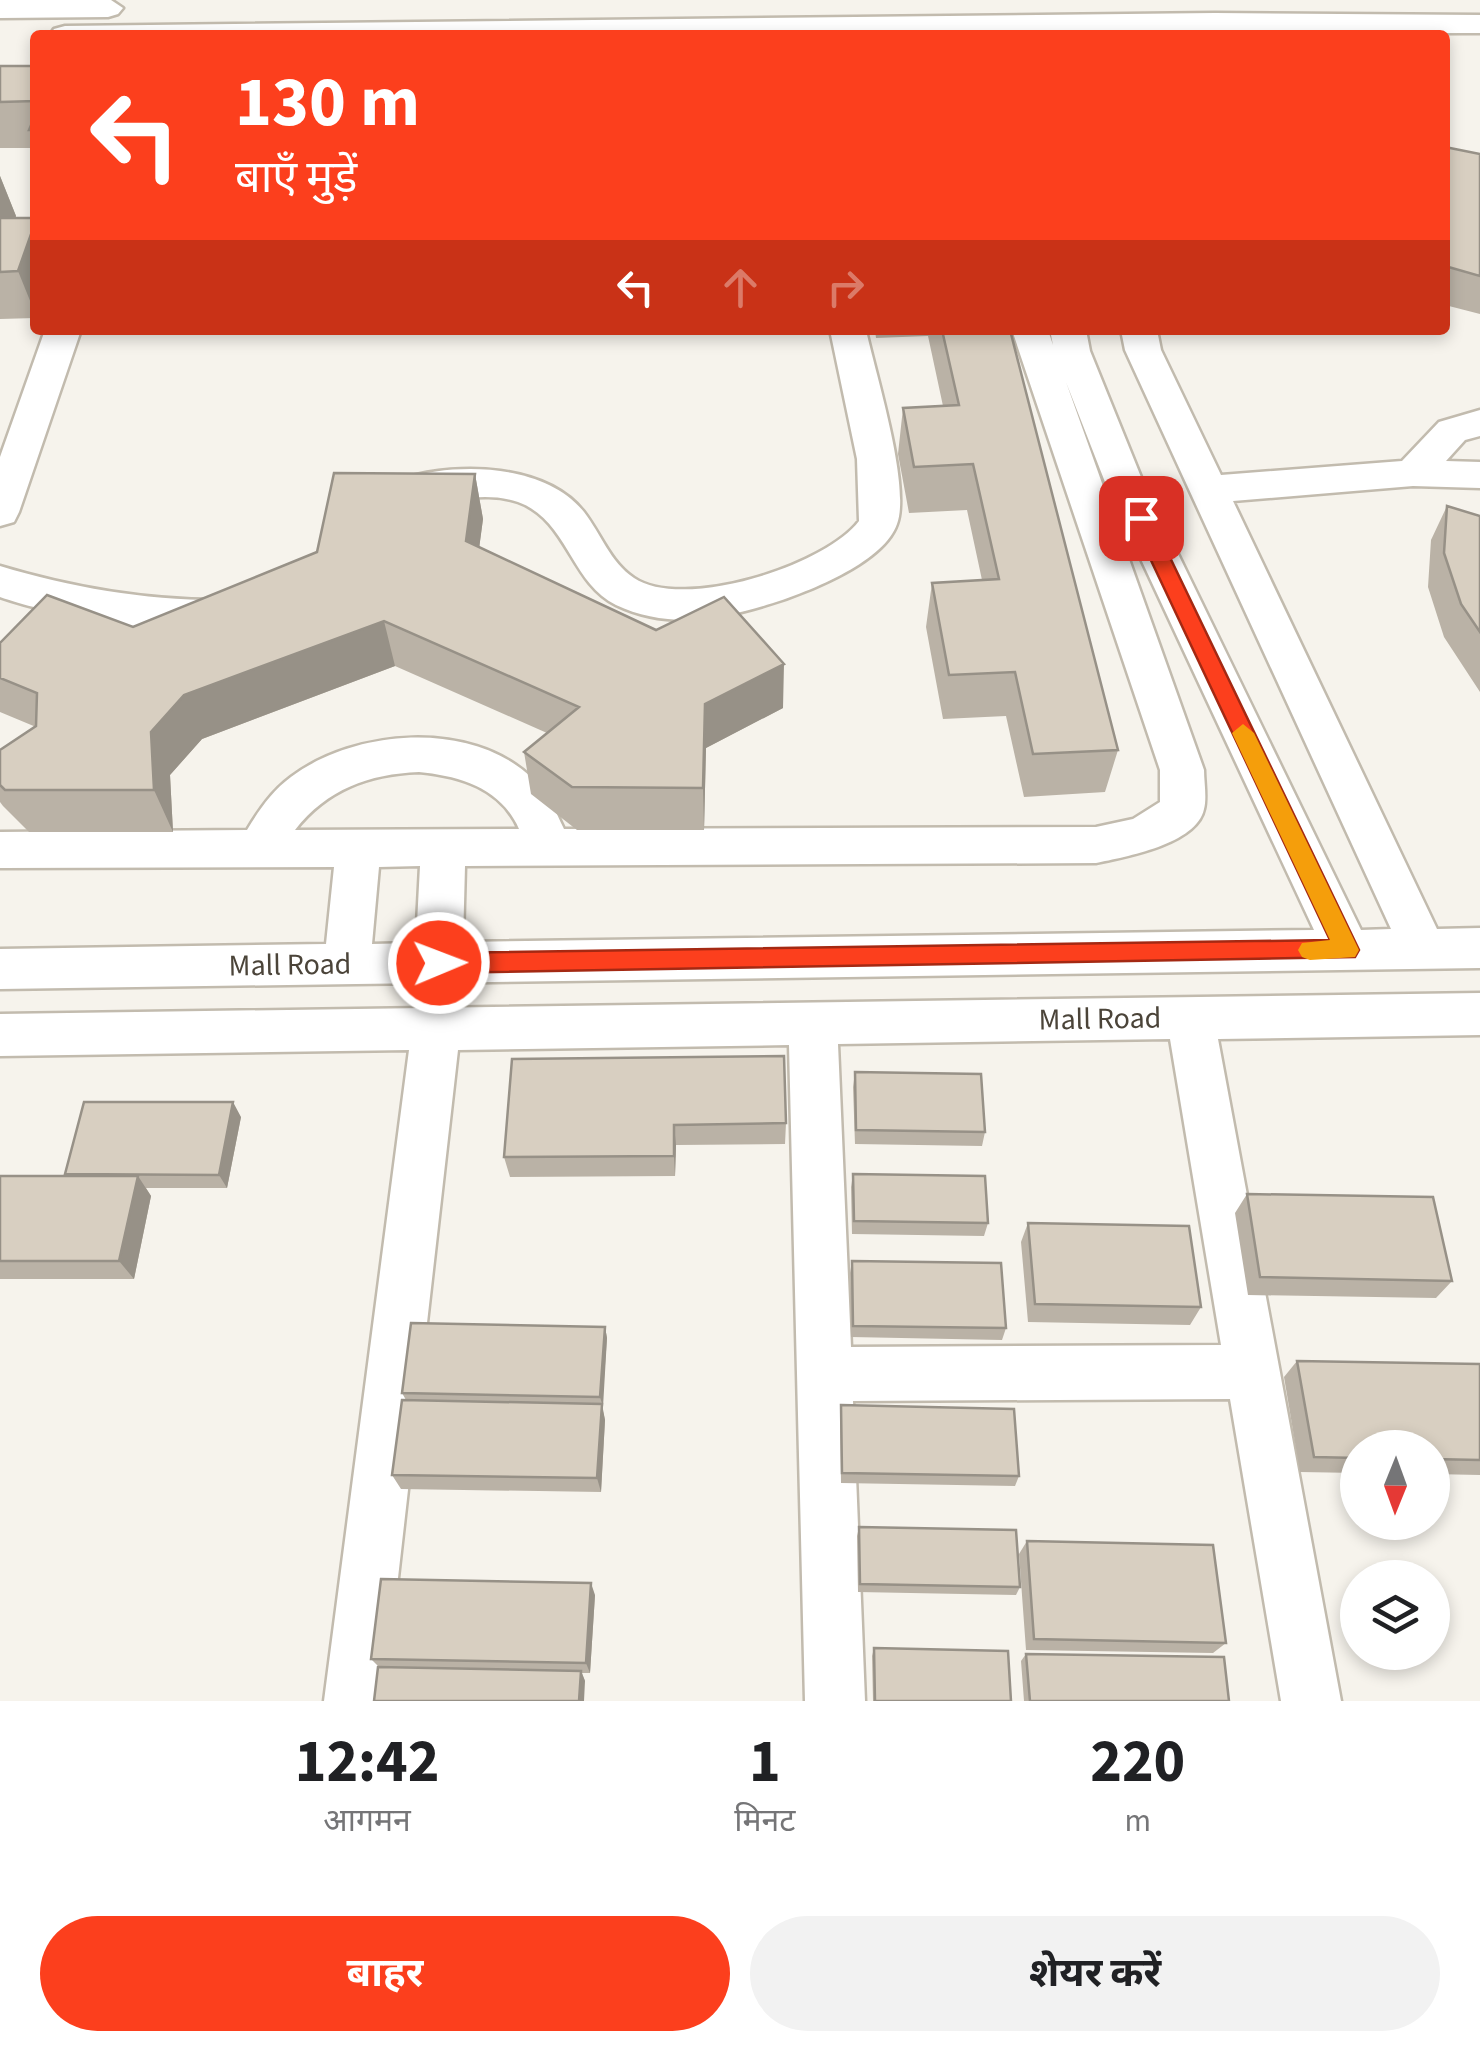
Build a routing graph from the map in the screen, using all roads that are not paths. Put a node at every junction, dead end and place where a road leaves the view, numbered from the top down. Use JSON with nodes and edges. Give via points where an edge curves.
{"nodes":[{"id":1,"x":956,"y":0,"type":"edge"},
{"id":2,"x":559,"y":2,"type":"edge"},
{"id":3,"x":616,"y":2,"type":"edge"},
{"id":4,"x":0,"y":9,"type":"edge"},
{"id":5,"x":327,"y":19,"type":"junction"},
{"id":6,"x":1076,"y":19,"type":"edge"},
{"id":7,"x":1016,"y":20,"type":"edge"},
{"id":8,"x":1480,"y":24,"type":"edge"},
{"id":9,"x":147,"y":30,"type":"edge"},
{"id":10,"x":841,"y":30,"type":"edge"},
{"id":11,"x":30,"y":35,"type":"edge"},
{"id":12,"x":0,"y":36,"type":"edge"},
{"id":13,"x":61,"y":335,"type":"edge"},
{"id":14,"x":849,"y":335,"type":"edge"},
{"id":15,"x":1032,"y":335,"type":"edge"},
{"id":16,"x":1069,"y":335,"type":"edge"},
{"id":17,"x":1141,"y":335,"type":"edge"},
{"id":18,"x":1480,"y":423,"type":"edge"},
{"id":19,"x":1413,"y":473,"type":"junction"},
{"id":20,"x":1480,"y":476,"type":"edge"},
{"id":21,"x":1207,"y":490,"type":"junction"},
{"id":22,"x":384,"y":492,"type":"edge"},
{"id":23,"x":0,"y":512,"type":"edge"},
{"id":24,"x":0,"y":581,"type":"edge"},
{"id":25,"x":260,"y":600,"type":"edge"},
{"id":26,"x":442,"y":848,"type":"junction"},
{"id":27,"x":548,"y":848,"type":"junction"},
{"id":28,"x":260,"y":849,"type":"junction"},
{"id":29,"x":358,"y":849,"type":"junction"},
{"id":30,"x":0,"y":850,"type":"edge"},
{"id":31,"x":1423,"y":948,"type":"junction"},
{"id":32,"x":1480,"y":948,"type":"edge"},
{"id":33,"x":1347,"y":950,"type":"junction"},
{"id":34,"x":439,"y":963,"type":"junction"},
{"id":35,"x":347,"y":964,"type":"junction"},
{"id":36,"x":0,"y":970,"type":"edge"},
{"id":37,"x":1480,"y":1014,"type":"edge"},
{"id":38,"x":1190,"y":1018,"type":"junction"},
{"id":39,"x":813,"y":1023,"type":"junction"},
{"id":40,"x":436,"y":1028,"type":"junction"},
{"id":41,"x":0,"y":1035,"type":"edge"},
{"id":42,"x":1252,"y":1372,"type":"junction"},
{"id":43,"x":824,"y":1374,"type":"junction"},
{"id":44,"x":354,"y":1701,"type":"edge"},
{"id":45,"x":835,"y":1701,"type":"edge"},
{"id":46,"x":1311,"y":1701,"type":"edge"}],
"edges":[{"from":1,"to":3,"type":"street"},
{"from":2,"to":3,"type":"street"},
{"from":2,"to":5,"type":"street"},
{"from":4,"to":5,"type":"street"},
{"from":5,"to":9,"type":"street"},
{"from":5,"to":10,"type":"street"},
{"from":6,"to":7,"type":"street"},
{"from":6,"to":8,"type":"street"},
{"from":7,"to":10,"type":"street"},
{"from":11,"to":12,"type":"street"},
{"from":13,"to":23,"type":"street"},
{"from":14,"to":22,"type":"street","via":[[878,483],[879,524],[860,548],[825,566],[711,603],[637,598],[605,581],[570,523],[539,495],[440,484]]},
{"from":15,"to":27,"type":"street","via":[[1182,770],[1182,810],[1144,835],[1096,845]]},
{"from":16,"to":33,"type":"street","via":[[1124,482]]},
{"from":17,"to":21,"type":"street"},
{"from":18,"to":19,"type":"street","via":[[1452,431]]},
{"from":19,"to":20,"type":"street"},
{"from":19,"to":21,"type":"street"},
{"from":21,"to":31,"type":"street"},
{"from":24,"to":25,"type":"street","via":[[191,618],[230,614]]},
{"from":26,"to":27,"type":"street"},
{"from":26,"to":29,"type":"street"},
{"from":26,"to":34,"type":"street"},
{"from":27,"to":28,"type":"street","via":[[534,810],[505,780],[465,760],[418,753],[369,760],[323,779],[286,808]]},
{"from":28,"to":29,"type":"street"},
{"from":28,"to":30,"type":"street"},
{"from":29,"to":35,"type":"street"},
{"from":31,"to":32,"type":"street","name":"Mall Road"},
{"from":31,"to":33,"type":"street","name":"Mall Road"},
{"from":33,"to":34,"type":"street","name":"Mall Road"},
{"from":34,"to":35,"type":"street","name":"Mall Road"},
{"from":35,"to":36,"type":"street","name":"Mall Road"},
{"from":37,"to":38,"type":"street","name":"Mall Road"},
{"from":38,"to":39,"type":"street","name":"Mall Road"},
{"from":38,"to":42,"type":"street"},
{"from":39,"to":40,"type":"street","name":"Mall Road"},
{"from":39,"to":43,"type":"street"},
{"from":40,"to":41,"type":"street","name":"Mall Road"},
{"from":40,"to":44,"type":"street"},
{"from":42,"to":43,"type":"street"},
{"from":42,"to":46,"type":"street"},
{"from":43,"to":45,"type":"street"}]}
